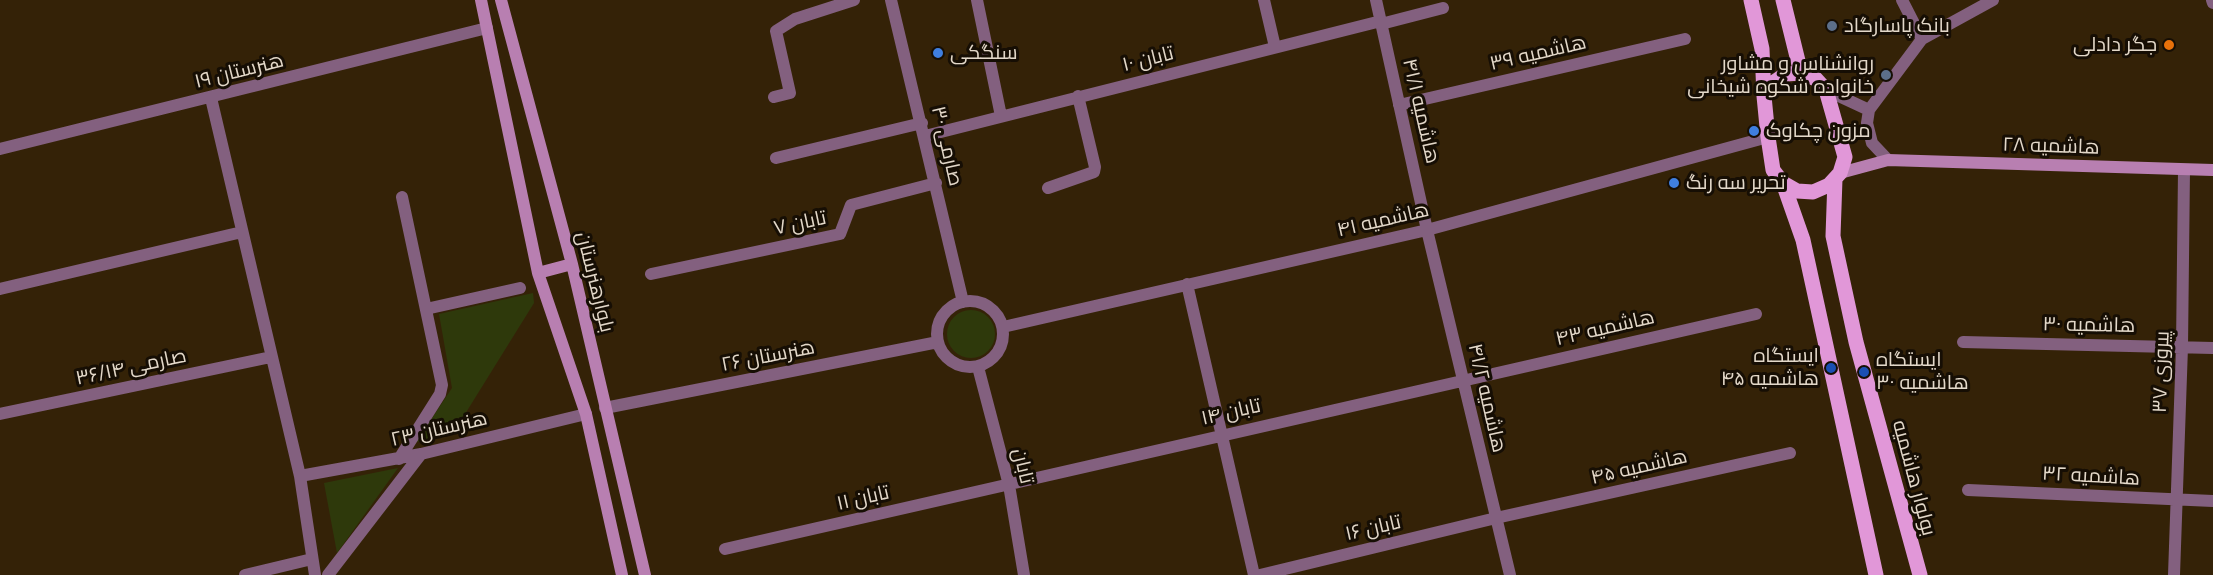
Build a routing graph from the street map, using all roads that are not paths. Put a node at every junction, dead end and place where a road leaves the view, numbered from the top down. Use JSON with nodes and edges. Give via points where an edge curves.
{"nodes":[{"id":1,"x":481,"y":0,"type":"edge"},
{"id":2,"x":501,"y":0,"type":"edge"},
{"id":3,"x":854,"y":0,"type":"edge"},
{"id":4,"x":891,"y":0,"type":"edge"},
{"id":5,"x":977,"y":0,"type":"edge"},
{"id":6,"x":1264,"y":0,"type":"edge"},
{"id":7,"x":1376,"y":0,"type":"edge"},
{"id":8,"x":1751,"y":0,"type":"edge"},
{"id":9,"x":1783,"y":0,"type":"edge"},
{"id":10,"x":1902,"y":0,"type":"edge"},
{"id":11,"x":1993,"y":0,"type":"edge"},
{"id":12,"x":1443,"y":8,"type":"dead end"},
{"id":13,"x":1381,"y":22,"type":"junction"},
{"id":14,"x":487,"y":28,"type":"junction"},
{"id":15,"x":1686,"y":39,"type":"dead end"},
{"id":16,"x":1922,"y":39,"type":"junction"},
{"id":17,"x":1275,"y":47,"type":"junction"},
{"id":18,"x":1802,"y":73,"type":"junction"},
{"id":19,"x":1826,"y":90,"type":"junction"},
{"id":20,"x":1078,"y":96,"type":"junction"},
{"id":21,"x":1764,"y":96,"type":"junction"},
{"id":22,"x":774,"y":97,"type":"dead end"},
{"id":23,"x":211,"y":98,"type":"junction"},
{"id":24,"x":1399,"y":105,"type":"junction"},
{"id":25,"x":1869,"y":110,"type":"junction"},
{"id":26,"x":1001,"y":116,"type":"junction"},
{"id":27,"x":923,"y":130,"type":"junction"},
{"id":28,"x":1768,"y":137,"type":"junction"},
{"id":29,"x":0,"y":149,"type":"edge"},
{"id":30,"x":776,"y":158,"type":"dead end"},
{"id":31,"x":1888,"y":160,"type":"junction"},
{"id":32,"x":2184,"y":170,"type":"junction"},
{"id":33,"x":2213,"y":170,"type":"edge"},
{"id":34,"x":1838,"y":176,"type":"junction"},
{"id":35,"x":936,"y":183,"type":"junction"},
{"id":36,"x":1783,"y":183,"type":"junction"},
{"id":37,"x":1048,"y":188,"type":"dead end"},
{"id":38,"x":402,"y":197,"type":"dead end"},
{"id":39,"x":1427,"y":230,"type":"junction"},
{"id":40,"x":242,"y":232,"type":"junction"},
{"id":41,"x":572,"y":264,"type":"junction"},
{"id":42,"x":538,"y":273,"type":"junction"},
{"id":43,"x":651,"y":274,"type":"dead end"},
{"id":44,"x":1187,"y":284,"type":"junction"},
{"id":45,"x":520,"y":288,"type":"dead end"},
{"id":46,"x":0,"y":290,"type":"edge"},
{"id":47,"x":963,"y":302,"type":"junction"},
{"id":48,"x":426,"y":309,"type":"junction"},
{"id":49,"x":1756,"y":314,"type":"dead end"},
{"id":50,"x":1003,"y":327,"type":"junction"},
{"id":51,"x":938,"y":342,"type":"junction"},
{"id":52,"x":1963,"y":342,"type":"dead end"},
{"id":53,"x":2182,"y":347,"type":"junction"},
{"id":54,"x":2213,"y":348,"type":"edge"},
{"id":55,"x":271,"y":357,"type":"junction"},
{"id":56,"x":978,"y":367,"type":"junction"},
{"id":57,"x":1463,"y":381,"type":"junction"},
{"id":58,"x":605,"y":408,"type":"junction"},
{"id":59,"x":0,"y":414,"type":"edge"},
{"id":60,"x":586,"y":414,"type":"junction"},
{"id":61,"x":1221,"y":434,"type":"junction"},
{"id":62,"x":1790,"y":453,"type":"dead end"},
{"id":63,"x":421,"y":454,"type":"junction"},
{"id":64,"x":399,"y":459,"type":"junction"},
{"id":65,"x":300,"y":476,"type":"junction"},
{"id":66,"x":1009,"y":485,"type":"junction"},
{"id":67,"x":1968,"y":490,"type":"dead end"},
{"id":68,"x":2176,"y":500,"type":"junction"},
{"id":69,"x":2213,"y":501,"type":"edge"},
{"id":70,"x":1496,"y":518,"type":"junction"},
{"id":71,"x":725,"y":549,"type":"dead end"},
{"id":72,"x":312,"y":560,"type":"junction"},
{"id":73,"x":245,"y":575,"type":"edge"},
{"id":74,"x":315,"y":575,"type":"edge"},
{"id":75,"x":328,"y":575,"type":"edge"},
{"id":76,"x":622,"y":575,"type":"edge"},
{"id":77,"x":645,"y":575,"type":"edge"},
{"id":78,"x":1024,"y":575,"type":"edge"},
{"id":79,"x":1254,"y":575,"type":"edge"},
{"id":80,"x":1260,"y":575,"type":"edge"},
{"id":81,"x":1510,"y":575,"type":"edge"},
{"id":82,"x":1876,"y":575,"type":"edge"},
{"id":83,"x":1920,"y":575,"type":"edge"},
{"id":84,"x":2174,"y":575,"type":"edge"}],
"edges":[{"from":1,"to":14,"type":"main road"},
{"from":2,"to":41,"type":"main road","name":"بلوارهنرستان"},
{"from":3,"to":22,"type":"street","via":[[795,19],[776,31],[790,93]]},
{"from":4,"to":27,"type":"street","name":"صارمی ۳۰"},
{"from":5,"to":26,"type":"street"},
{"from":6,"to":17,"type":"street"},
{"from":7,"to":13,"type":"street","name":"هاشمیه ۴۱/۱"},
{"from":8,"to":21,"type":"main road","via":[[1762,48]]},
{"from":9,"to":18,"type":"main road"},
{"from":10,"to":16,"type":"street"},
{"from":11,"to":16,"type":"street"},
{"from":12,"to":13,"type":"street","name":"تابان ۱۰"},
{"from":13,"to":17,"type":"street","name":"تابان ۱۰"},
{"from":13,"to":24,"type":"street","name":"هاشمیه ۴۱/۱"},
{"from":14,"to":23,"type":"street","name":"هنرستان ۱۹"},
{"from":14,"to":42,"type":"main road"},
{"from":15,"to":24,"type":"street","name":"هاشمیه ۳۹"},
{"from":16,"to":25,"type":"street"},
{"from":17,"to":20,"type":"street","name":"تابان ۱۰"},
{"from":18,"to":19,"type":"main road","via":[[1816,79]]},
{"from":18,"to":21,"type":"main road","via":[[1786,74]]},
{"from":19,"to":25,"type":"street"},
{"from":19,"to":34,"type":"main road","via":[[1845,157]]},
{"from":20,"to":26,"type":"street","name":"تابان ۱۰"},
{"from":20,"to":37,"type":"street","via":[[1094,172]]},
{"from":21,"to":28,"type":"main road"},
{"from":23,"to":29,"type":"street","name":"هنرستان ۱۹"},
{"from":23,"to":40,"type":"street"},
{"from":24,"to":39,"type":"street","name":"هاشمیه ۴۱/۱"},
{"from":25,"to":31,"type":"street","via":[[1867,123],[1872,143]]},
{"from":26,"to":27,"type":"street","name":"تابان ۱۰"},
{"from":27,"to":30,"type":"street","name":"تابان ۱۰"},
{"from":27,"to":35,"type":"street","name":"صارمی ۳۰"},
{"from":28,"to":36,"type":"main road","via":[[1773,170]]},
{"from":28,"to":39,"type":"street","name":"هاشمیه ۴۱"},
{"from":31,"to":32,"type":"main road","name":"هاشمیه ۲۸"},
{"from":31,"to":34,"type":"main road","name":"هاشمیه ۲۸"},
{"from":32,"to":33,"type":"main road","name":"هاشمیه ۲۸"},
{"from":32,"to":53,"type":"street","name":"پیروزی ۳۷"},
{"from":34,"to":36,"type":"main road","via":[[1813,192],[1797,191]]},
{"from":34,"to":83,"type":"main road","name":"بولوار هاشمیه","via":[[1833,236],[1856,342]]},
{"from":35,"to":43,"type":"street","name":"تابان ۷","via":[[851,205],[840,234]]},
{"from":35,"to":47,"type":"street","name":"صارمی ۳۰"},
{"from":36,"to":82,"type":"main road","via":[[1803,240]]},
{"from":38,"to":48,"type":"street"},
{"from":39,"to":44,"type":"street","name":"هاشمیه ۴۱"},
{"from":39,"to":57,"type":"street","name":"هاشمیه ۴۱/۲"},
{"from":40,"to":46,"type":"street"},
{"from":40,"to":55,"type":"street"},
{"from":41,"to":42,"type":"main road"},
{"from":41,"to":58,"type":"main road","name":"بلوارهنرستان"},
{"from":42,"to":60,"type":"main road"},
{"from":44,"to":50,"type":"street","name":"هاشمیه ۴۱"},
{"from":44,"to":61,"type":"street"},
{"from":45,"to":48,"type":"street"},
{"from":47,"to":50,"type":"street","via":[[988,306]]},
{"from":47,"to":51,"type":"street","via":[[942,316]]},
{"from":48,"to":64,"type":"street","via":[[442,385]]},
{"from":49,"to":57,"type":"street","name":"هاشمیه ۴۳"},
{"from":50,"to":56,"type":"street","via":[[999,352]]},
{"from":51,"to":56,"type":"street","via":[[953,363]]},
{"from":51,"to":58,"type":"street","name":"هنرستان ۲۶"},
{"from":52,"to":53,"type":"street","name":"هاشمیه ۳۰"},
{"from":53,"to":54,"type":"street","name":"هاشمیه ۳۰"},
{"from":53,"to":68,"type":"street","name":"پیروزی ۳۷"},
{"from":55,"to":59,"type":"street","name":"صارمی ۳۶/۱۴"},
{"from":55,"to":65,"type":"street"},
{"from":56,"to":66,"type":"street","name":"تابان"},
{"from":57,"to":61,"type":"street","name":"تابان ۱۴"},
{"from":57,"to":70,"type":"street","name":"هاشمیه ۴۱/۲"},
{"from":58,"to":77,"type":"main road","name":"بلوارهنرستان"},
{"from":60,"to":63,"type":"street","name":"هنرستان ۲۳"},
{"from":60,"to":76,"type":"main road"},
{"from":61,"to":66,"type":"street","name":"تابان ۱۴"},
{"from":61,"to":79,"type":"street"},
{"from":62,"to":70,"type":"street","name":"هاشمیه ۴۵"},
{"from":63,"to":64,"type":"street","name":"هنرستان ۲۳"},
{"from":63,"to":75,"type":"street"},
{"from":64,"to":65,"type":"street","name":"هنرستان ۲۳"},
{"from":65,"to":72,"type":"street"},
{"from":66,"to":71,"type":"street","name":"تابان ۱۱"},
{"from":66,"to":78,"type":"street","name":"تابان"},
{"from":67,"to":68,"type":"street","name":"هاشمیه ۳۲"},
{"from":68,"to":69,"type":"street","name":"هاشمیه ۳۲"},
{"from":68,"to":84,"type":"street","name":"پیروزی ۳۷"},
{"from":70,"to":80,"type":"street","name":"تابان ۱۶"},
{"from":70,"to":81,"type":"street","name":"هاشمیه ۴۱/۲"},
{"from":72,"to":73,"type":"street"},
{"from":72,"to":74,"type":"street"}]}
